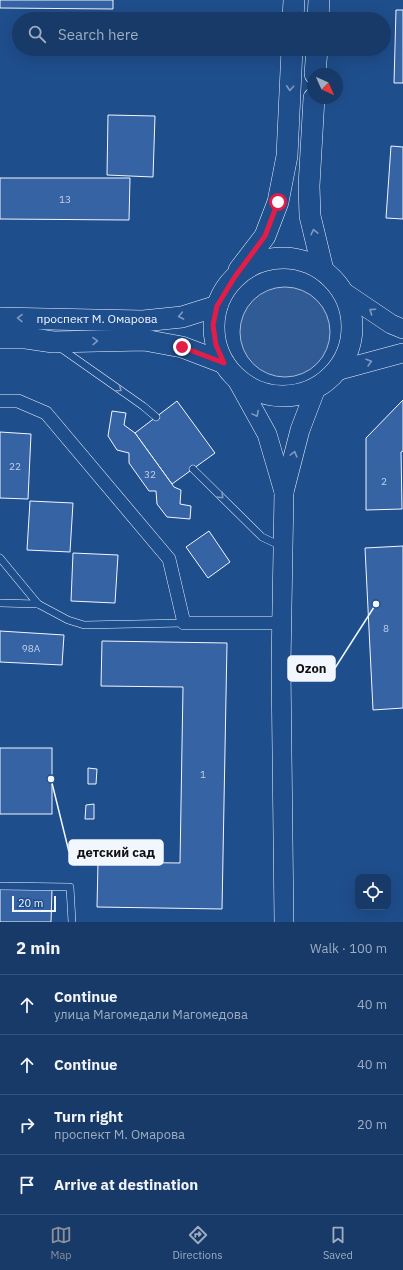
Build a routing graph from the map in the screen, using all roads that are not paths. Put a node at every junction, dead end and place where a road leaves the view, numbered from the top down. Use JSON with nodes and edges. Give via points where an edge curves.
{"nodes":[{"id":1,"x":294,"y":0,"type":"edge"},
{"id":2,"x":320,"y":0,"type":"edge"},
{"id":3,"x":293,"y":12,"type":"edge"},
{"id":4,"x":319,"y":12,"type":"edge"},
{"id":5,"x":292,"y":56,"type":"edge"},
{"id":6,"x":316,"y":56,"type":"edge"},
{"id":7,"x":315,"y":68,"type":"edge"},
{"id":8,"x":314,"y":104,"type":"edge"},
{"id":9,"x":323,"y":270,"type":"junction"},
{"id":10,"x":234,"y":278,"type":"junction"},
{"id":11,"x":342,"y":291,"type":"junction"},
{"id":12,"x":217,"y":306,"type":"junction"},
{"id":13,"x":0,"y":318,"type":"edge"},
{"id":14,"x":403,"y":329,"type":"edge"},
{"id":15,"x":0,"y":338,"type":"edge"},
{"id":16,"x":53,"y":342,"type":"junction"},
{"id":17,"x":403,"y":353,"type":"edge"},
{"id":18,"x":224,"y":363,"type":"junction"},
{"id":19,"x":336,"y":371,"type":"junction"},
{"id":20,"x":237,"y":380,"type":"junction"},
{"id":21,"x":316,"y":388,"type":"junction"},
{"id":22,"x":0,"y":401,"type":"edge"},
{"id":23,"x":156,"y":417,"type":"dead end"},
{"id":24,"x":193,"y":469,"type":"dead end"},
{"id":25,"x":284,"y":492,"type":"junction"},
{"id":26,"x":283,"y":547,"type":"junction"},
{"id":27,"x":0,"y":558,"type":"edge"},
{"id":28,"x":0,"y":603,"type":"edge"},
{"id":29,"x":38,"y":604,"type":"junction"},
{"id":30,"x":184,"y":623,"type":"junction"},
{"id":31,"x":282,"y":623,"type":"junction"},
{"id":32,"x":0,"y":886,"type":"edge"},
{"id":33,"x":72,"y":922,"type":"edge"},
{"id":34,"x":284,"y":922,"type":"edge"}],
"edges":[{"from":1,"to":3,"type":"main road"},
{"from":2,"to":4,"type":"main road"},
{"from":5,"to":10,"type":"main road","one_way":true,"via":[[287,156],[278,202],[265,236]]},
{"from":6,"to":7,"type":"main road"},
{"from":9,"to":8,"type":"main road","one_way":true,"via":[[310,216],[308,186]]},
{"from":9,"to":10,"type":"main road","via":[[301,260],[277,258],[253,264]]},
{"from":9,"to":11,"type":"main road"},
{"from":10,"to":12,"type":"main road"},
{"from":14,"to":11,"type":"street","one_way":true,"via":[[391,324]]},
{"from":11,"to":19,"type":"main road","via":[[350,311],[352,332],[347,353]]},
{"from":12,"to":13,"type":"main road","name":"проспект М. Омарова","one_way":true,"via":[[182,317],[143,321]]},
{"from":12,"to":18,"type":"main road","via":[[213,325],[216,345]]},
{"from":15,"to":16,"type":"main road","name":"проспект М. Омарова"},
{"from":16,"to":18,"type":"main road","name":"проспект М. Омарова","one_way":true,"via":[[144,340],[182,347]]},
{"from":16,"to":23,"type":"lane","one_way":true},
{"from":19,"to":17,"type":"street","one_way":true},
{"from":18,"to":20,"type":"main road"},
{"from":19,"to":21,"type":"main road"},
{"from":20,"to":21,"type":"main road","via":[[262,393],[289,396]]},
{"from":20,"to":25,"type":"street","one_way":true,"via":[[267,434]]},
{"from":25,"to":21,"type":"street","one_way":true,"via":[[300,430]]},
{"from":22,"to":30,"type":"street","via":[[18,401],[46,412],[169,560]]},
{"from":24,"to":26,"type":"lane","one_way":true,"via":[[262,536]]},
{"from":25,"to":26,"type":"street"},
{"from":26,"to":31,"type":"street"},
{"from":27,"to":29,"type":"lane"},
{"from":28,"to":29,"type":"lane"},
{"from":29,"to":30,"type":"lane","via":[[68,620],[84,625]]},
{"from":30,"to":31,"type":"street"},
{"from":31,"to":34,"type":"street"},
{"from":32,"to":33,"type":"lane","via":[[70,887]]}]}
